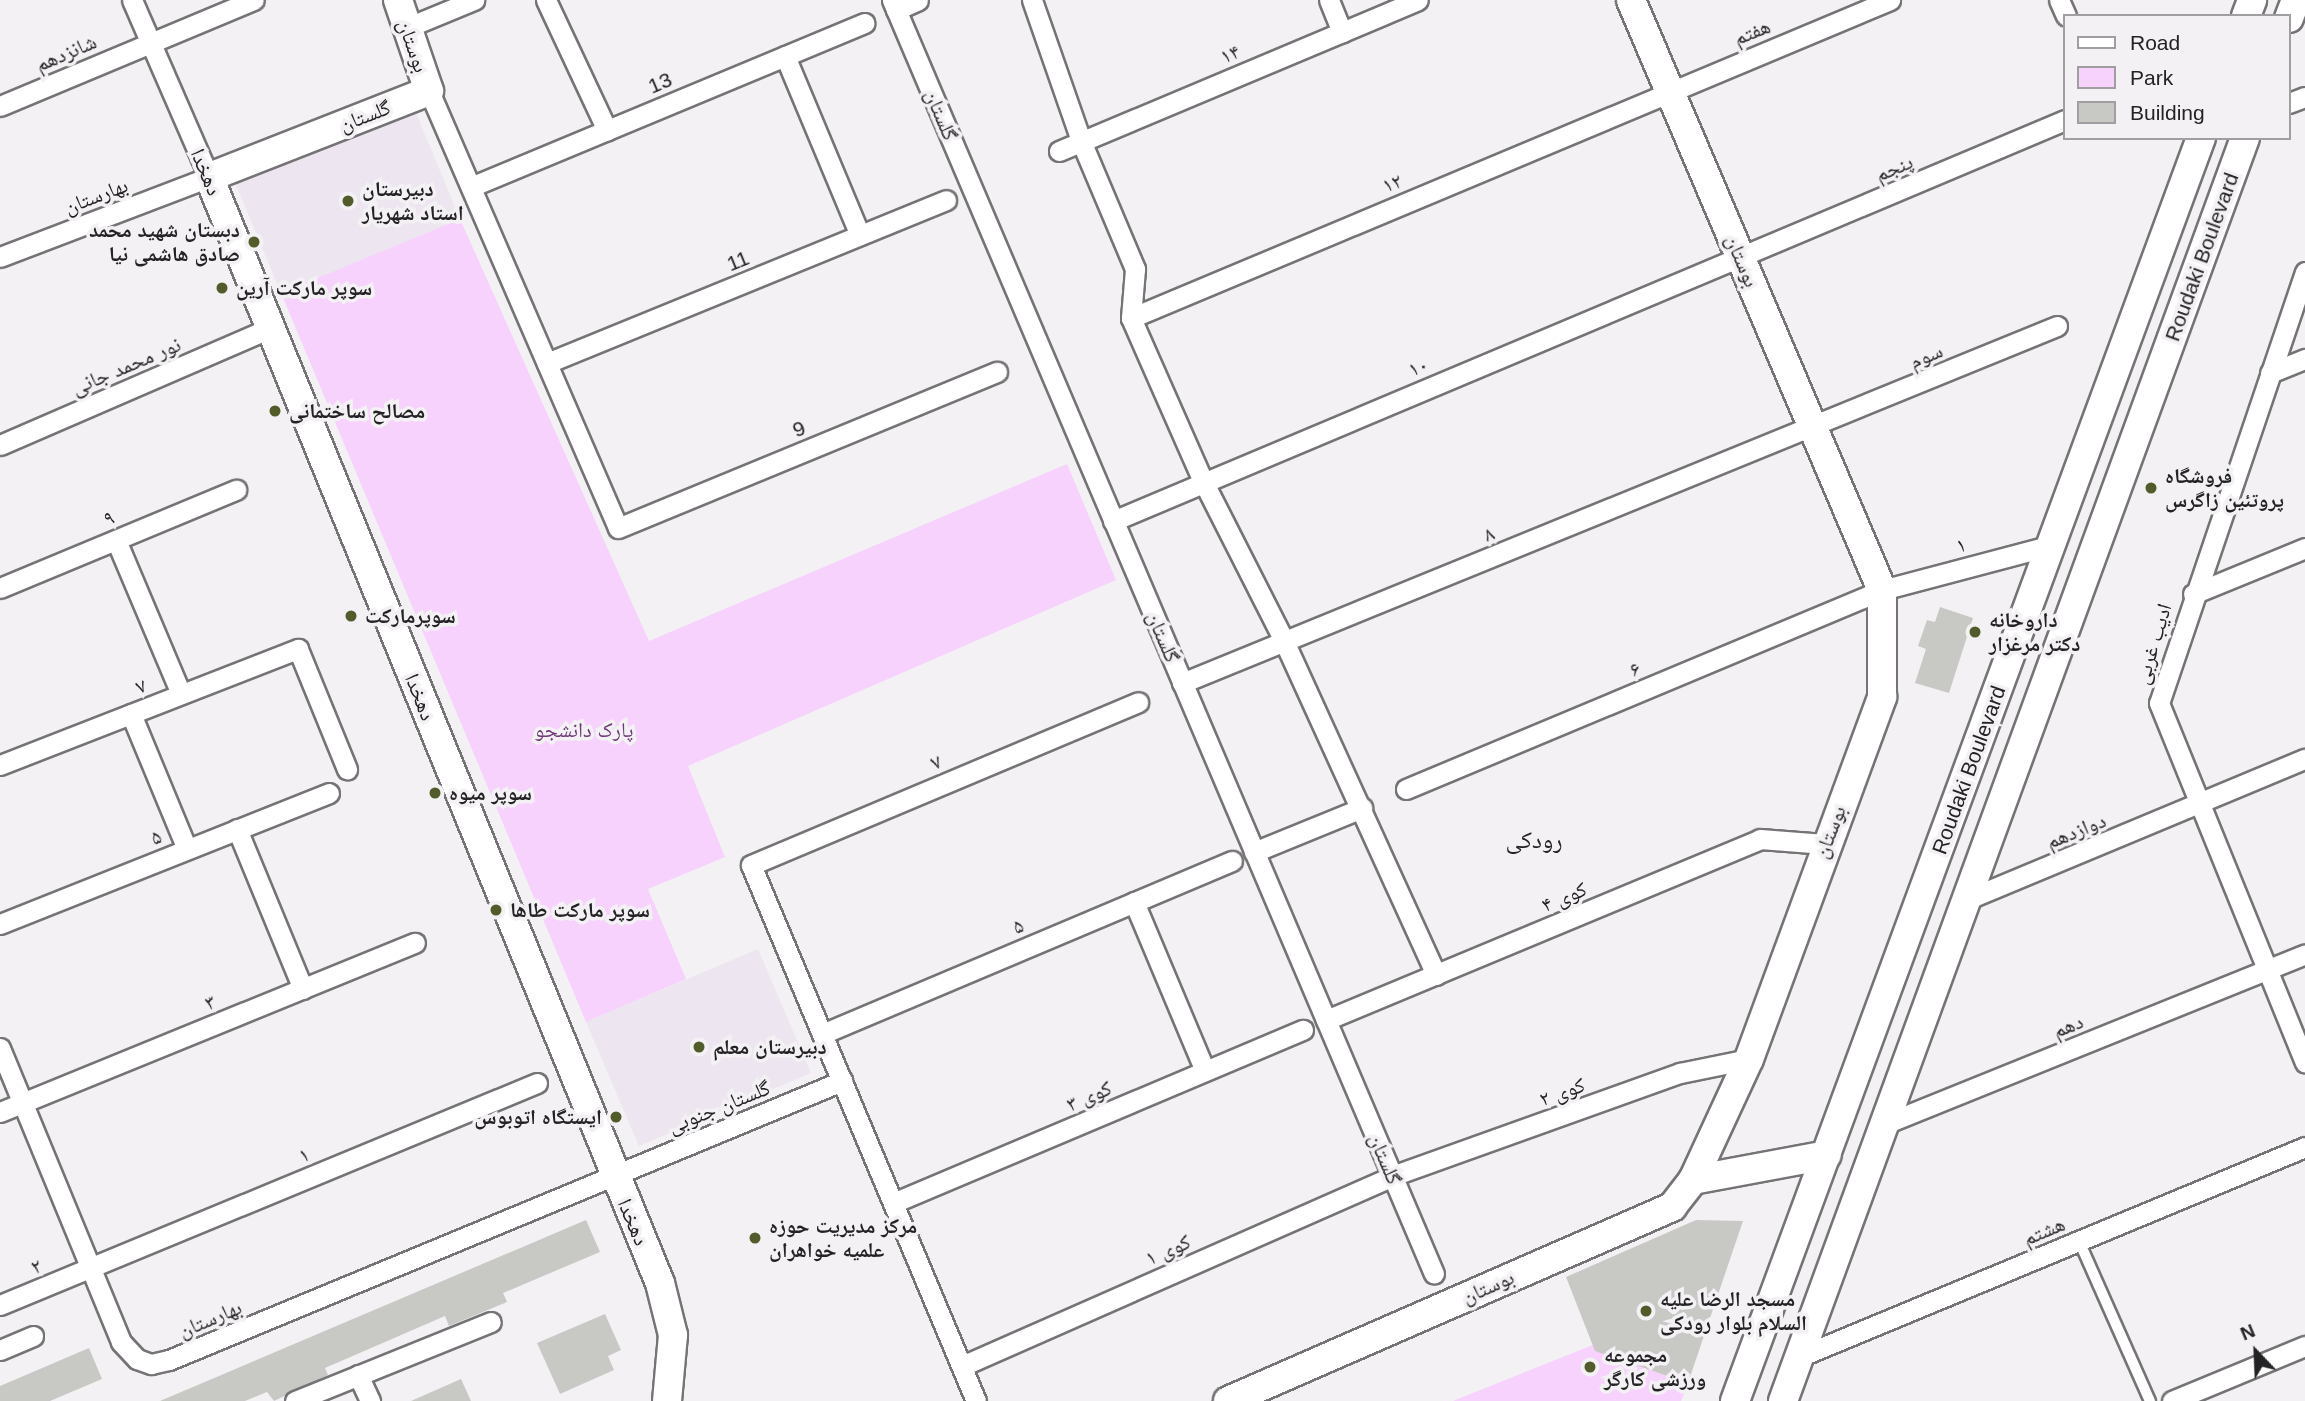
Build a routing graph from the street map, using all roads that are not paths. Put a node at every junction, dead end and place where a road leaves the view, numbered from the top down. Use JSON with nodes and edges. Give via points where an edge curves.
{"nodes":[{"id":1,"x":132,"y":0,"type":"edge"},
{"id":2,"x":398,"y":0,"type":"edge"},
{"id":3,"x":474,"y":0,"type":"edge"},
{"id":4,"x":546,"y":0,"type":"edge"},
{"id":5,"x":918,"y":0,"type":"edge"},
{"id":6,"x":1032,"y":0,"type":"edge"},
{"id":7,"x":1329,"y":0,"type":"edge"},
{"id":8,"x":1418,"y":0,"type":"edge"},
{"id":9,"x":1631,"y":0,"type":"edge"},
{"id":10,"x":1890,"y":0,"type":"edge"},
{"id":11,"x":246,"y":2,"type":"edge"},
{"id":12,"x":894,"y":5,"type":"edge"},
{"id":13,"x":864,"y":23,"type":"dead end"},
{"id":14,"x":406,"y":28,"type":"junction"},
{"id":15,"x":1342,"y":32,"type":"junction"},
{"id":16,"x":150,"y":43,"type":"junction"},
{"id":17,"x":785,"y":56,"type":"junction"},
{"id":18,"x":1670,"y":90,"type":"junction"},
{"id":19,"x":429,"y":91,"type":"junction"},
{"id":20,"x":0,"y":106,"type":"edge"},
{"id":21,"x":2064,"y":120,"type":"edge"},
{"id":22,"x":607,"y":130,"type":"junction"},
{"id":23,"x":2200,"y":140,"type":"edge"},
{"id":24,"x":2244,"y":140,"type":"edge"},
{"id":25,"x":1081,"y":141,"type":"junction"},
{"id":26,"x":1059,"y":151,"type":"dead end"},
{"id":27,"x":209,"y":177,"type":"junction"},
{"id":28,"x":473,"y":186,"type":"junction"},
{"id":29,"x":946,"y":200,"type":"dead end"},
{"id":30,"x":860,"y":235,"type":"junction"},
{"id":31,"x":0,"y":257,"type":"edge"},
{"id":32,"x":1741,"y":257,"type":"junction"},
{"id":33,"x":2305,"y":272,"type":"edge"},
{"id":34,"x":1132,"y":318,"type":"junction"},
{"id":35,"x":2057,"y":326,"type":"dead end"},
{"id":36,"x":271,"y":328,"type":"junction"},
{"id":37,"x":2305,"y":359,"type":"edge"},
{"id":38,"x":547,"y":363,"type":"junction"},
{"id":39,"x":997,"y":372,"type":"dead end"},
{"id":40,"x":2270,"y":373,"type":"junction"},
{"id":41,"x":1813,"y":428,"type":"junction"},
{"id":42,"x":0,"y":445,"type":"edge"},
{"id":43,"x":1203,"y":481,"type":"junction"},
{"id":44,"x":236,"y":490,"type":"dead end"},
{"id":45,"x":1113,"y":521,"type":"junction"},
{"id":46,"x":116,"y":540,"type":"junction"},
{"id":47,"x":2052,"y":545,"type":"junction"},
{"id":48,"x":2305,"y":548,"type":"edge"},
{"id":49,"x":0,"y":588,"type":"edge"},
{"id":50,"x":1882,"y":590,"type":"junction"},
{"id":51,"x":2193,"y":594,"type":"junction"},
{"id":52,"x":1284,"y":641,"type":"junction"},
{"id":53,"x":1182,"y":683,"type":"junction"},
{"id":54,"x":181,"y":694,"type":"junction"},
{"id":55,"x":1138,"y":702,"type":"dead end"},
{"id":56,"x":131,"y":714,"type":"junction"},
{"id":57,"x":2305,"y":759,"type":"edge"},
{"id":58,"x":0,"y":765,"type":"edge"},
{"id":59,"x":347,"y":769,"type":"dead end"},
{"id":60,"x":1406,"y":789,"type":"dead end"},
{"id":61,"x":329,"y":793,"type":"dead end"},
{"id":62,"x":2200,"y":805,"type":"junction"},
{"id":63,"x":1362,"y":808,"type":"junction"},
{"id":64,"x":237,"y":829,"type":"junction"},
{"id":65,"x":1825,"y":844,"type":"junction"},
{"id":66,"x":187,"y":849,"type":"junction"},
{"id":67,"x":1254,"y":852,"type":"junction"},
{"id":68,"x":1232,"y":861,"type":"dead end"},
{"id":69,"x":1968,"y":899,"type":"junction"},
{"id":70,"x":1134,"y":902,"type":"junction"},
{"id":71,"x":0,"y":924,"type":"edge"},
{"id":72,"x":415,"y":943,"type":"dead end"},
{"id":73,"x":2305,"y":954,"type":"edge"},
{"id":74,"x":2268,"y":970,"type":"junction"},
{"id":75,"x":1436,"y":975,"type":"junction"},
{"id":76,"x":303,"y":989,"type":"junction"},
{"id":77,"x":1326,"y":1020,"type":"junction"},
{"id":78,"x":1303,"y":1030,"type":"dead end"},
{"id":79,"x":822,"y":1034,"type":"junction"},
{"id":80,"x":0,"y":1048,"type":"edge"},
{"id":81,"x":1749,"y":1059,"type":"junction"},
{"id":82,"x":2305,"y":1062,"type":"edge"},
{"id":83,"x":1205,"y":1071,"type":"junction"},
{"id":84,"x":842,"y":1081,"type":"junction"},
{"id":85,"x":537,"y":1083,"type":"dead end"},
{"id":86,"x":23,"y":1103,"type":"junction"},
{"id":87,"x":0,"y":1112,"type":"edge"},
{"id":88,"x":1885,"y":1124,"type":"junction"},
{"id":89,"x":2305,"y":1147,"type":"edge"},
{"id":90,"x":1827,"y":1155,"type":"junction"},
{"id":91,"x":613,"y":1175,"type":"junction"},
{"id":92,"x":1392,"y":1176,"type":"junction"},
{"id":93,"x":1693,"y":1180,"type":"junction"},
{"id":94,"x":893,"y":1203,"type":"junction"},
{"id":95,"x":2079,"y":1241,"type":"junction"},
{"id":96,"x":89,"y":1268,"type":"junction"},
{"id":97,"x":1434,"y":1274,"type":"dead end"},
{"id":98,"x":0,"y":1305,"type":"edge"},
{"id":99,"x":491,"y":1322,"type":"dead end"},
{"id":100,"x":33,"y":1336,"type":"dead end"},
{"id":101,"x":2305,"y":1346,"type":"edge"},
{"id":102,"x":0,"y":1350,"type":"edge"},
{"id":103,"x":1799,"y":1357,"type":"junction"},
{"id":104,"x":962,"y":1366,"type":"junction"},
{"id":105,"x":358,"y":1375,"type":"junction"},
{"id":106,"x":295,"y":1401,"type":"edge"},
{"id":107,"x":370,"y":1401,"type":"edge"},
{"id":108,"x":667,"y":1401,"type":"edge"},
{"id":109,"x":976,"y":1401,"type":"edge"},
{"id":110,"x":1228,"y":1401,"type":"edge"},
{"id":111,"x":1735,"y":1401,"type":"edge"},
{"id":112,"x":1783,"y":1401,"type":"edge"},
{"id":113,"x":2150,"y":1401,"type":"edge"},
{"id":114,"x":2172,"y":1401,"type":"edge"}],
"edges":[{"from":1,"to":16,"type":"street","name":"دهخدا"},
{"from":2,"to":14,"type":"street","name":"بوستان"},
{"from":3,"to":14,"type":"street"},
{"from":4,"to":22,"type":"street"},
{"from":5,"to":12,"type":"street"},
{"from":6,"to":25,"type":"street"},
{"from":7,"to":15,"type":"street"},
{"from":8,"to":15,"type":"street","name":"۱۴"},
{"from":9,"to":18,"type":"street","name":"بوستان"},
{"from":10,"to":18,"type":"street","name":"هفتم"},
{"from":11,"to":16,"type":"street","name":"شانزدهم"},
{"from":12,"to":45,"type":"street","name":"گلستان"},
{"from":13,"to":17,"type":"street","name":"13"},
{"from":14,"to":19,"type":"street","name":"بوستان"},
{"from":15,"to":25,"type":"street","name":"۱۴"},
{"from":16,"to":20,"type":"street","name":"شانزدهم"},
{"from":16,"to":27,"type":"street","name":"دهخدا"},
{"from":17,"to":22,"type":"street","name":"13"},
{"from":17,"to":30,"type":"street"},
{"from":18,"to":32,"type":"street","name":"بوستان"},
{"from":18,"to":34,"type":"street","name":"۱۲"},
{"from":19,"to":27,"type":"street","name":"گلستان"},
{"from":19,"to":28,"type":"street"},
{"from":21,"to":32,"type":"street","name":"پنجم"},
{"from":22,"to":28,"type":"street","name":"13"},
{"from":23,"to":47,"type":"street","name":"Roudaki Boulevard"},
{"from":24,"to":69,"type":"street","name":"Roudaki Boulevard"},
{"from":25,"to":26,"type":"street","name":"۱۴"},
{"from":25,"to":34,"type":"street","via":[[1135,269]]},
{"from":27,"to":31,"type":"street","name":"بهارستان"},
{"from":27,"to":36,"type":"street","name":"دهخدا"},
{"from":28,"to":38,"type":"street"},
{"from":29,"to":30,"type":"street","name":"11"},
{"from":30,"to":38,"type":"street","name":"11"},
{"from":32,"to":41,"type":"street","name":"بوستان"},
{"from":32,"to":43,"type":"street","name":"۱۰"},
{"from":33,"to":40,"type":"street","name":"ادیب غربی"},
{"from":34,"to":43,"type":"street"},
{"from":35,"to":41,"type":"street","name":"سوم"},
{"from":36,"to":42,"type":"street","name":"نور محمد جانی"},
{"from":36,"to":91,"type":"street","name":"دهخدا"},
{"from":37,"to":40,"type":"street"},
{"from":38,"to":39,"type":"street","name":"9","via":[[618,528]]},
{"from":40,"to":51,"type":"street","name":"ادیب غربی"},
{"from":41,"to":50,"type":"street","name":"بوستان"},
{"from":41,"to":52,"type":"street","name":"۸"},
{"from":43,"to":45,"type":"street","name":"۱۰"},
{"from":43,"to":52,"type":"street"},
{"from":44,"to":46,"type":"street","name":"۹"},
{"from":45,"to":53,"type":"street","name":"گلستان"},
{"from":46,"to":49,"type":"street","name":"۹"},
{"from":46,"to":54,"type":"street"},
{"from":47,"to":50,"type":"street","name":"۱"},
{"from":47,"to":90,"type":"street","name":"Roudaki Boulevard"},
{"from":48,"to":51,"type":"street"},
{"from":50,"to":60,"type":"street","name":"۶"},
{"from":50,"to":65,"type":"street","name":"بوستان","via":[[1882,697]]},
{"from":51,"to":62,"type":"street","name":"ادیب غربی","via":[[2159,703]]},
{"from":52,"to":53,"type":"street","name":"۸"},
{"from":52,"to":63,"type":"street"},
{"from":53,"to":67,"type":"street","name":"گلستان"},
{"from":54,"to":56,"type":"street","name":"۷"},
{"from":54,"to":59,"type":"street","name":"۷","via":[[298,649]]},
{"from":55,"to":79,"type":"street","name":"۷","via":[[751,865]]},
{"from":56,"to":58,"type":"street","name":"۷"},
{"from":56,"to":66,"type":"street"},
{"from":57,"to":62,"type":"street"},
{"from":61,"to":64,"type":"street","name":"۵"},
{"from":62,"to":69,"type":"street","name":"دوازدهم"},
{"from":62,"to":74,"type":"street","name":"ادیب غربی"},
{"from":63,"to":67,"type":"street"},
{"from":63,"to":75,"type":"street"},
{"from":64,"to":66,"type":"street","name":"۵"},
{"from":64,"to":76,"type":"street"},
{"from":65,"to":75,"type":"street","name":"کوی ۴","via":[[1760,839]]},
{"from":65,"to":81,"type":"street","name":"بوستان"},
{"from":66,"to":71,"type":"street","name":"۵"},
{"from":67,"to":77,"type":"street","name":"گلستان"},
{"from":68,"to":70,"type":"street","name":"۵"},
{"from":69,"to":88,"type":"street","name":"Roudaki Boulevard"},
{"from":70,"to":79,"type":"street","name":"۵"},
{"from":70,"to":83,"type":"street"},
{"from":72,"to":76,"type":"street","name":"۳"},
{"from":73,"to":74,"type":"street","name":"دهم"},
{"from":74,"to":82,"type":"street","name":"ادیب غربی"},
{"from":74,"to":88,"type":"street","name":"دهم"},
{"from":75,"to":77,"type":"street","name":"کوی ۴"},
{"from":76,"to":86,"type":"street","name":"۳"},
{"from":77,"to":92,"type":"street","name":"گلستان"},
{"from":78,"to":83,"type":"street","name":"کوی ۳"},
{"from":79,"to":84,"type":"street"},
{"from":80,"to":86,"type":"street","name":"بهارستان"},
{"from":81,"to":92,"type":"street","name":"کوی ۲","via":[[1680,1073]]},
{"from":81,"to":93,"type":"street","name":"بوستان"},
{"from":83,"to":94,"type":"street","name":"کوی ۳"},
{"from":84,"to":91,"type":"street","name":"گلستان جنوبی"},
{"from":84,"to":94,"type":"street"},
{"from":85,"to":96,"type":"street","name":"۱"},
{"from":86,"to":87,"type":"street","name":"۳"},
{"from":86,"to":96,"type":"street","name":"بهارستان"},
{"from":88,"to":103,"type":"street","name":"Roudaki Boulevard"},
{"from":89,"to":95,"type":"street","name":"هشتم"},
{"from":90,"to":93,"type":"street"},
{"from":90,"to":111,"type":"street","name":"Roudaki Boulevard"},
{"from":91,"to":96,"type":"street","name":"بهارستان","via":[[159,1363],[144,1362],[126,1348]]},
{"from":91,"to":108,"type":"street","name":"دهخدا","via":[[660,1283],[674,1335]]},
{"from":92,"to":97,"type":"street","name":"گلستان"},
{"from":92,"to":104,"type":"street","name":"کوی ۱"},
{"from":93,"to":110,"type":"street","name":"بوستان","via":[[1672,1207]]},
{"from":94,"to":104,"type":"street"},
{"from":95,"to":103,"type":"street","name":"هشتم"},
{"from":95,"to":113,"type":"lane"},
{"from":96,"to":98,"type":"street","name":"۲"},
{"from":99,"to":105,"type":"street"},
{"from":100,"to":102,"type":"street"},
{"from":101,"to":114,"type":"street"},
{"from":103,"to":112,"type":"street","name":"Roudaki Boulevard"},
{"from":104,"to":109,"type":"street"},
{"from":105,"to":106,"type":"street"},
{"from":105,"to":107,"type":"street"}]}
